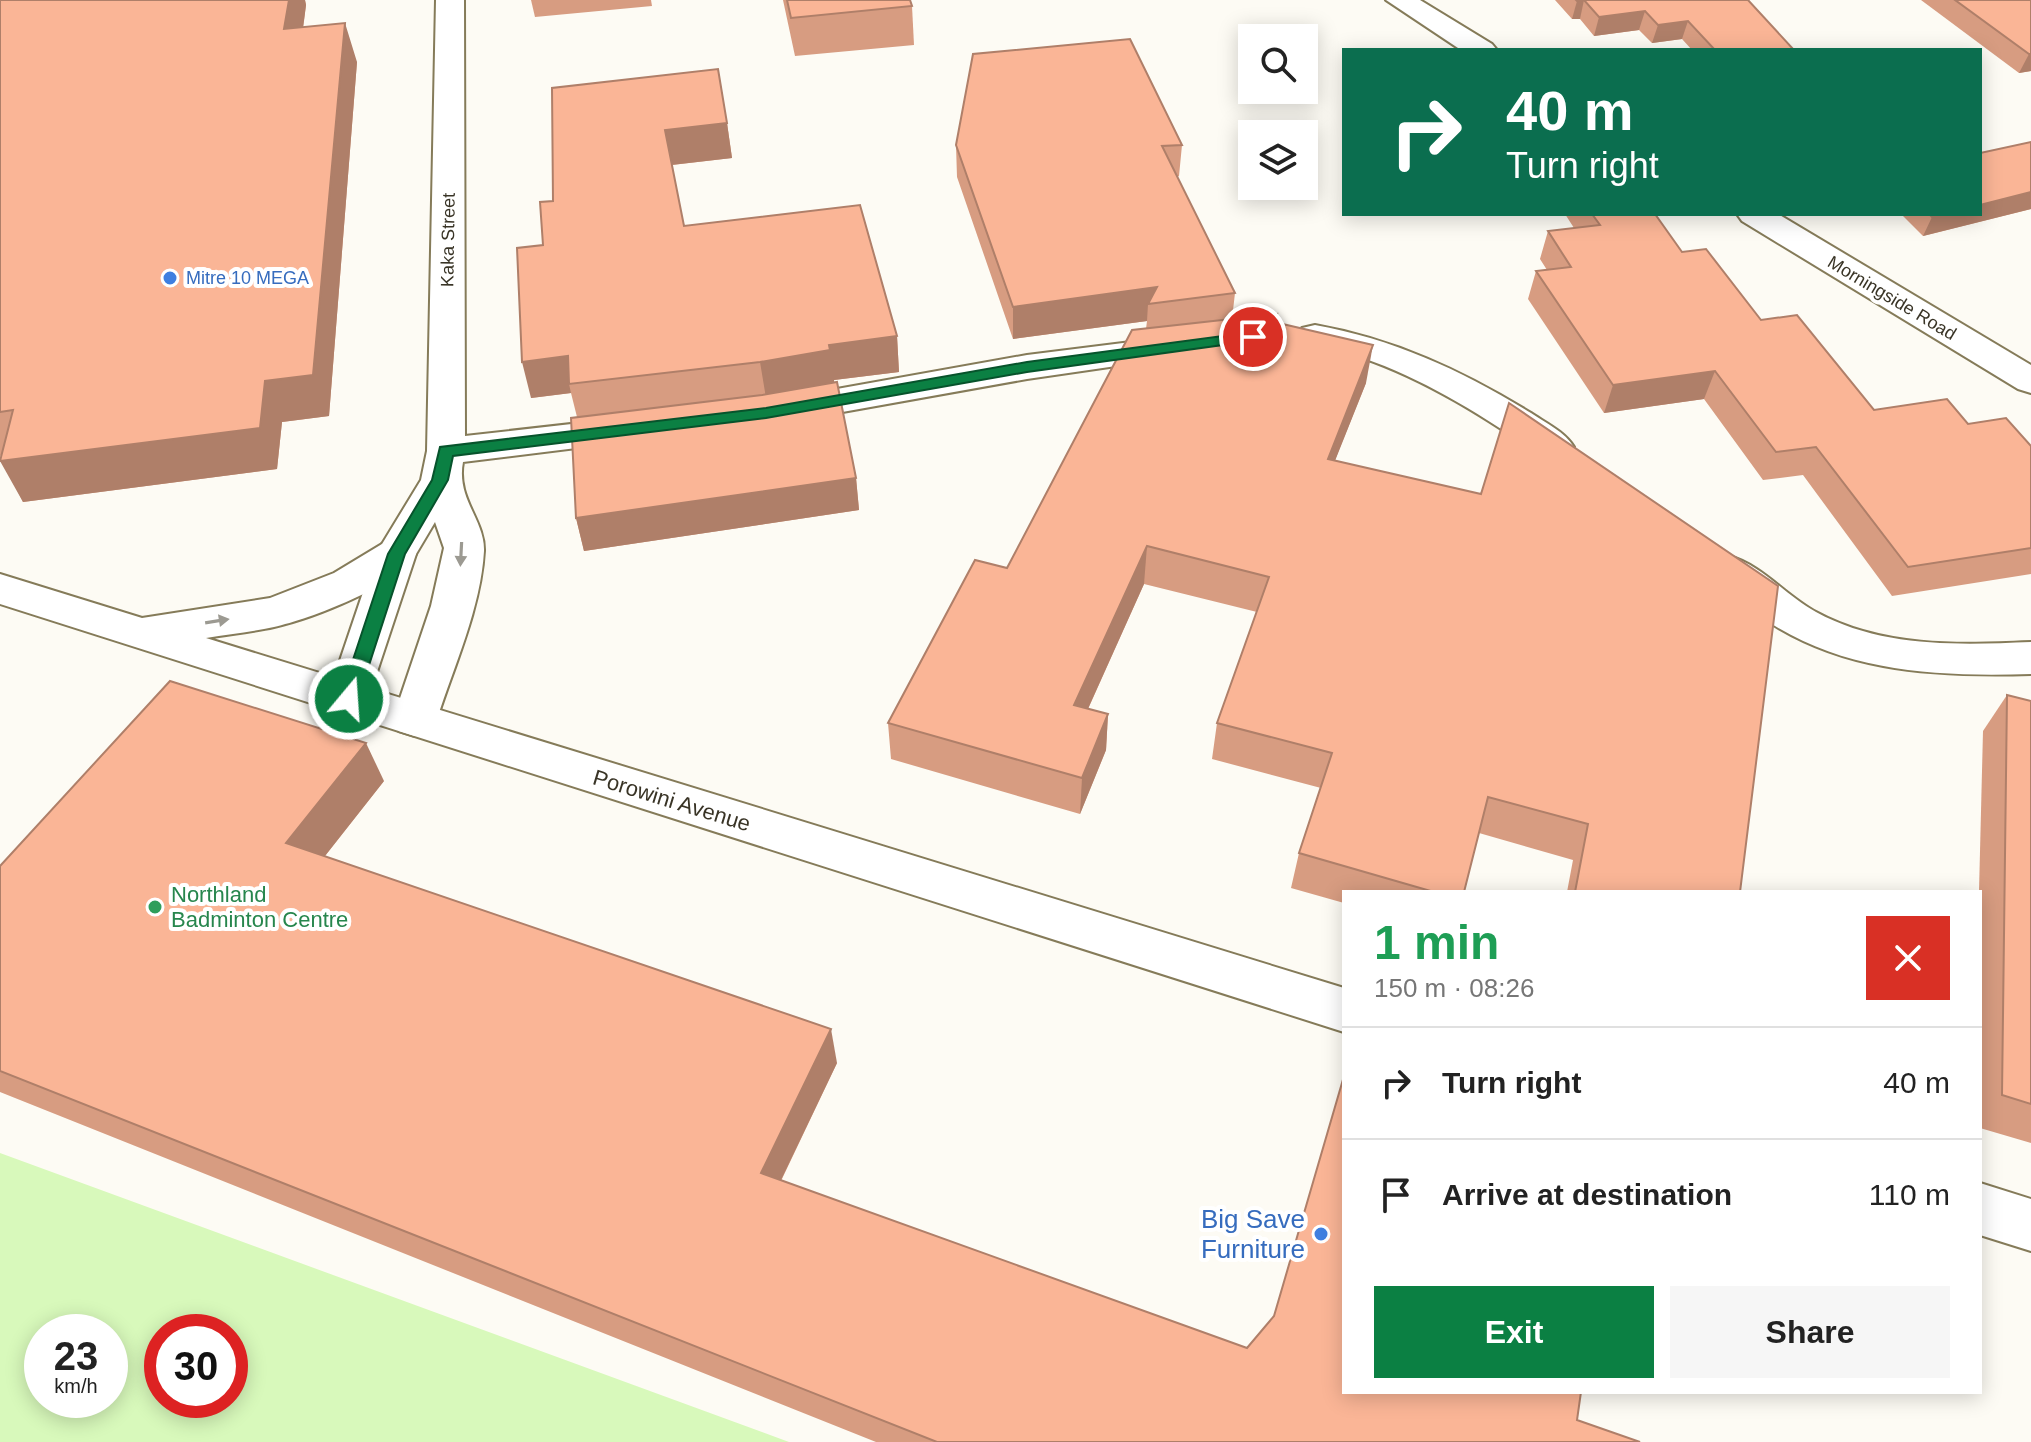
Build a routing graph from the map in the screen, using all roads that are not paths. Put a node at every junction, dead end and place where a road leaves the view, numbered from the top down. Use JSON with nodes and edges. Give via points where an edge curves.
{"nodes":[{"id":1,"x":450,"y":0,"type":"edge"},
{"id":2,"x":1400,"y":0,"type":"edge"},
{"id":3,"x":1479,"y":48,"type":"edge"},
{"id":4,"x":1757,"y":216,"type":"edge"},
{"id":5,"x":1277,"y":335,"type":"edge"},
{"id":6,"x":1208,"y":343,"type":"edge"},
{"id":7,"x":2031,"y":381,"type":"edge"},
{"id":8,"x":751,"y":415,"type":"edge"},
{"id":9,"x":673,"y":424,"type":"edge"},
{"id":10,"x":443,"y":466,"type":"junction"},
{"id":11,"x":1582,"y":466,"type":"edge"},
{"id":12,"x":1697,"y":546,"type":"edge"},
{"id":13,"x":396,"y":554,"type":"junction"},
{"id":14,"x":0,"y":589,"type":"edge"},
{"id":15,"x":140,"y":632,"type":"junction"},
{"id":16,"x":2031,"y":658,"type":"edge"},
{"id":17,"x":349,"y":699,"type":"junction"},
{"id":18,"x":415,"y":719,"type":"junction"},
{"id":19,"x":1342,"y":1009,"type":"edge"},
{"id":20,"x":1982,"y":1210,"type":"edge"},
{"id":21,"x":2031,"y":1225,"type":"edge"}],
"edges":[{"from":1,"to":10,"type":"street","name":"Kaka Street"},
{"from":2,"to":3,"type":"street"},
{"from":4,"to":7,"type":"street","name":"Morningside Road"},
{"from":5,"to":11,"type":"street","via":[[1355,344],[1422,369]]},
{"from":6,"to":8,"type":"street","via":[[1027,367]]},
{"from":9,"to":10,"type":"street"},
{"from":10,"to":13,"type":"street"},
{"from":10,"to":18,"type":"street","name":"Kaka Street","one_way":true,"via":[[464,548],[452,606]]},
{"from":12,"to":16,"type":"street","via":[[1802,624],[1840,641],[1912,657]]},
{"from":15,"to":13,"type":"street","one_way":true,"via":[[275,612],[349,583]]},
{"from":13,"to":17,"type":"street"},
{"from":14,"to":15,"type":"street","name":"Porowini Avenue"},
{"from":15,"to":17,"type":"street","name":"Porowini Avenue"},
{"from":17,"to":18,"type":"street","name":"Porowini Avenue"},
{"from":18,"to":19,"type":"street","name":"Porowini Avenue"},
{"from":20,"to":21,"type":"street"}]}
